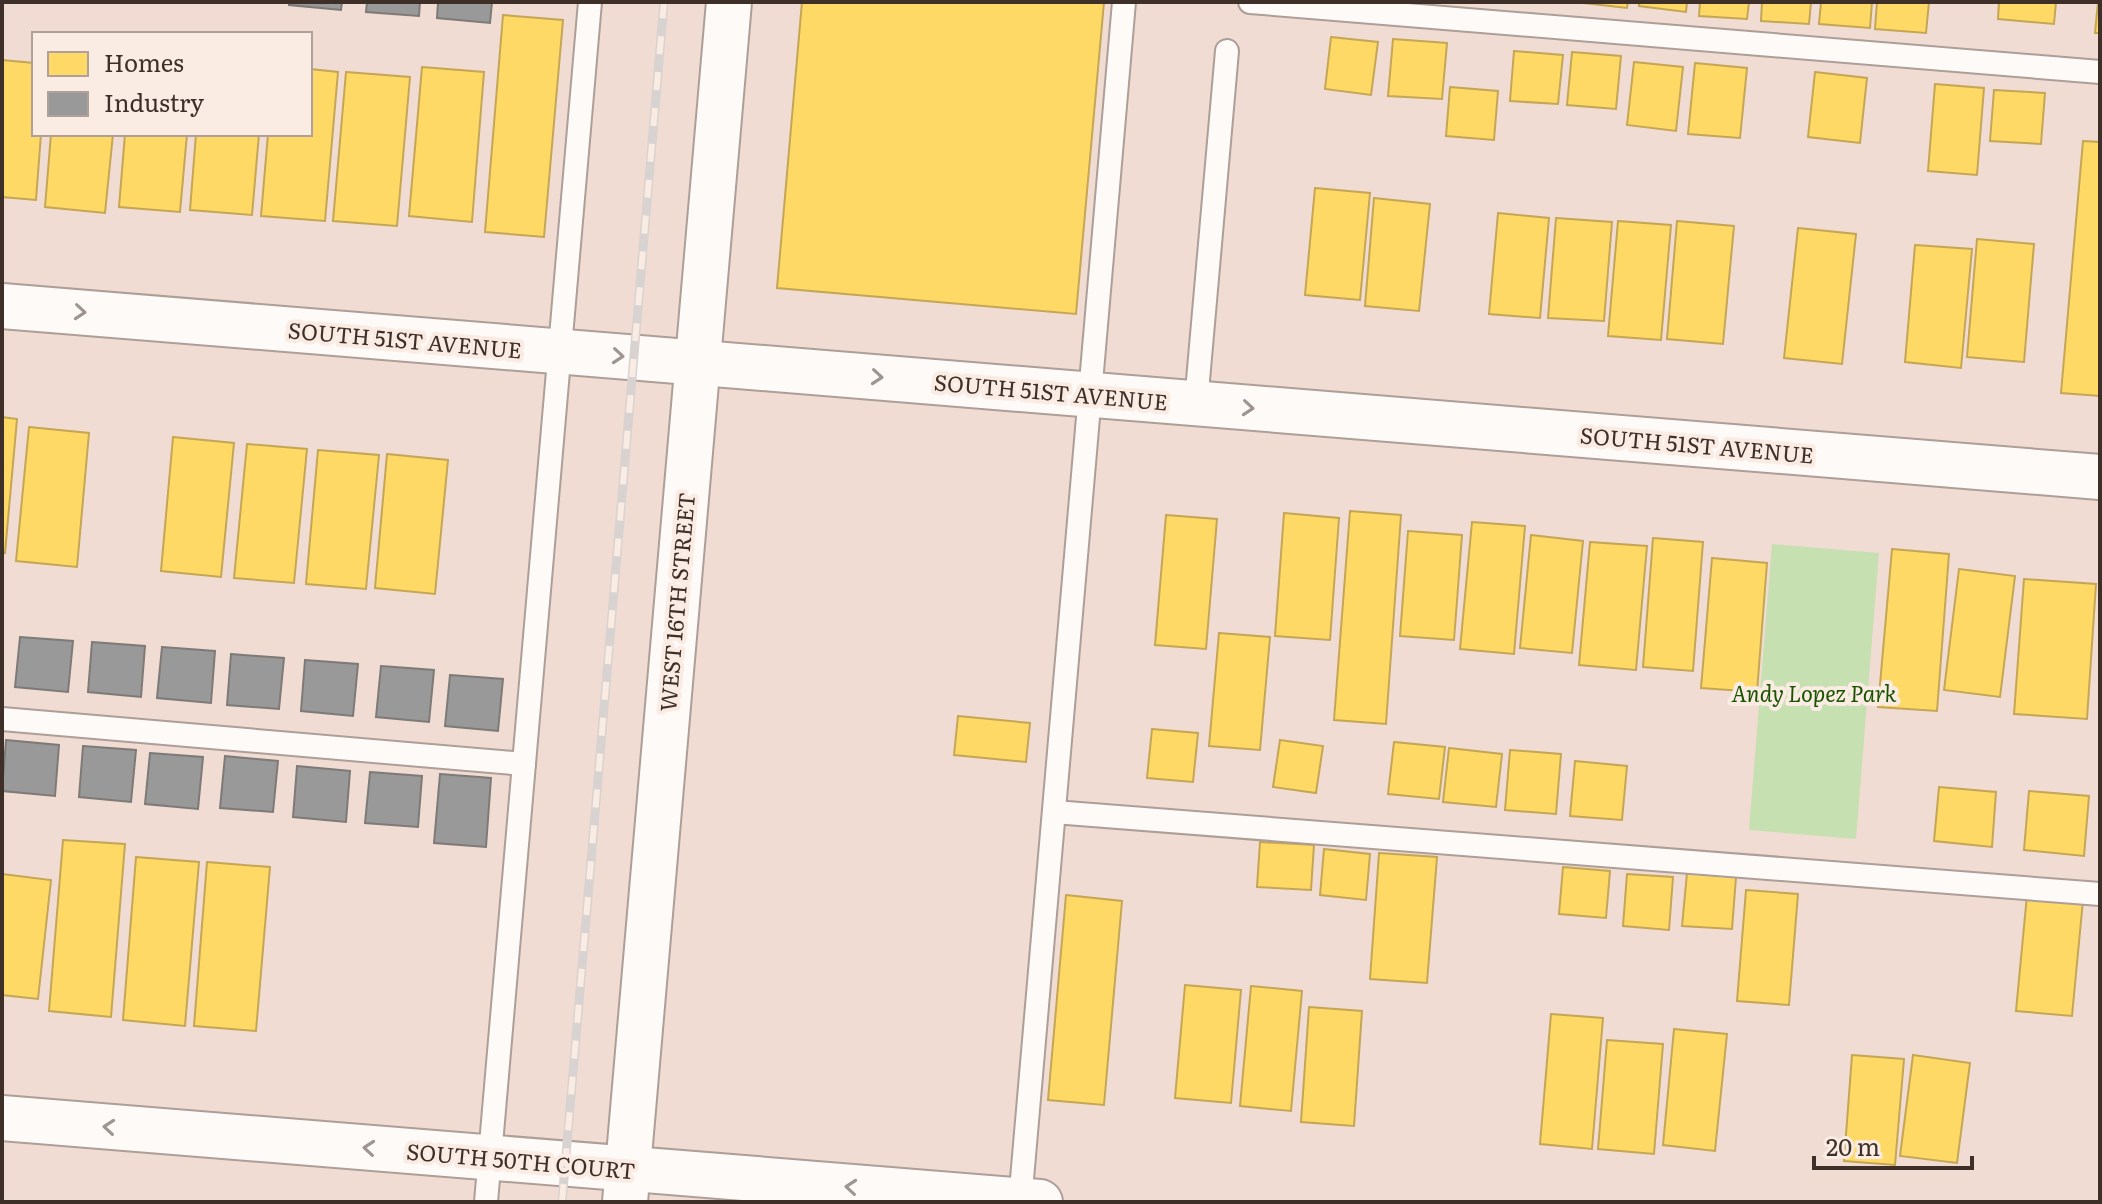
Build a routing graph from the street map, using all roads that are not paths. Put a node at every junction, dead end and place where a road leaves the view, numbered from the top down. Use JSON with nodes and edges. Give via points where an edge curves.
{"nodes":[{"id":1,"x":590,"y":2,"type":"edge"},
{"id":2,"x":729,"y":2,"type":"edge"},
{"id":3,"x":1124,"y":2,"type":"edge"},
{"id":4,"x":1250,"y":2,"type":"edge"},
{"id":5,"x":1227,"y":51,"type":"dead end"},
{"id":6,"x":2100,"y":72,"type":"edge"},
{"id":7,"x":2,"y":306,"type":"edge"},
{"id":8,"x":559,"y":351,"type":"junction"},
{"id":9,"x":698,"y":362,"type":"junction"},
{"id":10,"x":1090,"y":394,"type":"junction"},
{"id":11,"x":1196,"y":403,"type":"junction"},
{"id":12,"x":2100,"y":477,"type":"edge"},
{"id":13,"x":2,"y":719,"type":"edge"},
{"id":14,"x":524,"y":764,"type":"junction"},
{"id":15,"x":1054,"y":812,"type":"junction"},
{"id":16,"x":2100,"y":894,"type":"edge"},
{"id":17,"x":2,"y":1118,"type":"edge"},
{"id":18,"x":490,"y":1157,"type":"junction"},
{"id":19,"x":626,"y":1185,"type":"edge"},
{"id":20,"x":1009,"y":1201,"type":"edge"},
{"id":21,"x":486,"y":1202,"type":"edge"}],
"edges":[{"from":1,"to":8,"type":"lane"},
{"from":2,"to":9,"type":"street","name":"WEST 16TH STREET"},
{"from":3,"to":10,"type":"lane"},
{"from":4,"to":6,"type":"lane"},
{"from":5,"to":11,"type":"lane"},
{"from":7,"to":8,"type":"street","name":"SOUTH 51ST AVENUE","one_way":true},
{"from":8,"to":9,"type":"street","name":"SOUTH 51ST AVENUE","one_way":true},
{"from":8,"to":14,"type":"lane"},
{"from":9,"to":10,"type":"street","name":"SOUTH 51ST AVENUE","one_way":true},
{"from":9,"to":19,"type":"street","name":"WEST 16TH STREET"},
{"from":10,"to":11,"type":"street","name":"SOUTH 51ST AVENUE"},
{"from":10,"to":15,"type":"lane"},
{"from":11,"to":12,"type":"street","name":"SOUTH 51ST AVENUE","one_way":true},
{"from":13,"to":14,"type":"lane"},
{"from":14,"to":18,"type":"lane"},
{"from":15,"to":16,"type":"lane"},
{"from":15,"to":20,"type":"lane"},
{"from":18,"to":17,"type":"street","name":"SOUTH 50TH COURT","one_way":true},
{"from":18,"to":19,"type":"street","name":"SOUTH 50TH COURT"},
{"from":18,"to":21,"type":"lane"},
{"from":20,"to":19,"type":"street","name":"SOUTH 50TH COURT","one_way":true}]}
